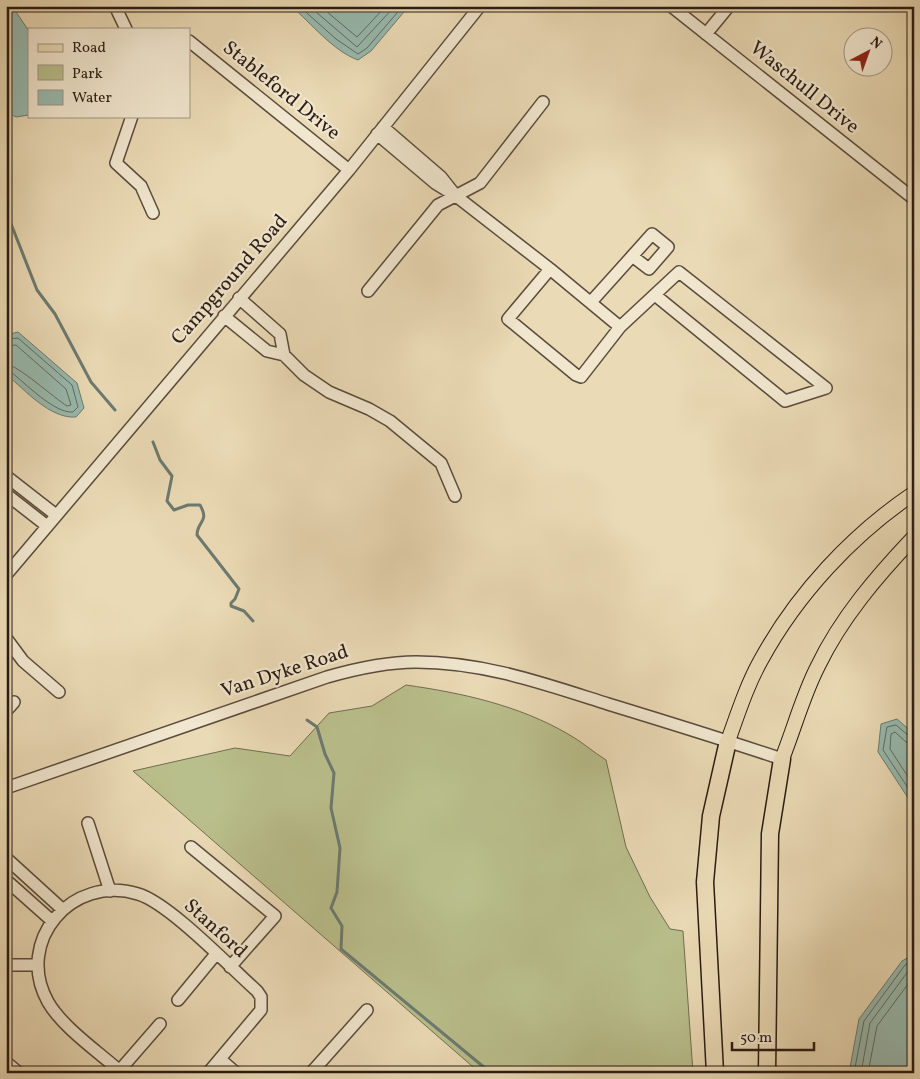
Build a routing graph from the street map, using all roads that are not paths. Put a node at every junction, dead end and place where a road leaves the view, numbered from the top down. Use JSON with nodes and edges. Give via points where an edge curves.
{"nodes":[{"id":1,"x":115,"y":6,"type":"edge"},
{"id":2,"x":480,"y":6,"type":"edge"},
{"id":3,"x":671,"y":6,"type":"edge"},
{"id":4,"x":729,"y":6,"type":"edge"},
{"id":5,"x":126,"y":28,"type":"edge"},
{"id":6,"x":706,"y":34,"type":"junction"},
{"id":7,"x":190,"y":42,"type":"edge"},
{"id":8,"x":543,"y":102,"type":"dead end"},
{"id":9,"x":131,"y":118,"type":"edge"},
{"id":10,"x":380,"y":130,"type":"junction"},
{"id":11,"x":349,"y":170,"type":"junction"},
{"id":12,"x":456,"y":196,"type":"junction"},
{"id":13,"x":914,"y":199,"type":"edge"},
{"id":14,"x":153,"y":213,"type":"dead end"},
{"id":15,"x":632,"y":256,"type":"dead end"},
{"id":16,"x":550,"y":269,"type":"junction"},
{"id":17,"x":368,"y":291,"type":"dead end"},
{"id":18,"x":655,"y":296,"type":"junction"},
{"id":19,"x":239,"y":298,"type":"junction"},
{"id":20,"x":591,"y":302,"type":"junction"},
{"id":21,"x":224,"y":316,"type":"junction"},
{"id":22,"x":620,"y":327,"type":"junction"},
{"id":23,"x":284,"y":355,"type":"junction"},
{"id":24,"x":6,"y":476,"type":"edge"},
{"id":25,"x":27,"y":492,"type":"junction"},
{"id":26,"x":914,"y":492,"type":"edge"},
{"id":27,"x":6,"y":494,"type":"edge"},
{"id":28,"x":455,"y":496,"type":"dead end"},
{"id":29,"x":18,"y":503,"type":"junction"},
{"id":30,"x":56,"y":515,"type":"junction"},
{"id":31,"x":47,"y":526,"type":"junction"},
{"id":32,"x":914,"y":538,"type":"edge"},
{"id":33,"x":6,"y":575,"type":"edge"},
{"id":34,"x":6,"y":638,"type":"edge"},
{"id":35,"x":59,"y":692,"type":"dead end"},
{"id":36,"x":14,"y":702,"type":"dead end"},
{"id":37,"x":6,"y":711,"type":"edge"},
{"id":38,"x":728,"y":741,"type":"junction"},
{"id":39,"x":782,"y":760,"type":"junction"},
{"id":40,"x":6,"y":788,"type":"edge"},
{"id":41,"x":88,"y":823,"type":"dead end"},
{"id":42,"x":191,"y":847,"type":"dead end"},
{"id":43,"x":6,"y":858,"type":"edge"},
{"id":44,"x":6,"y":880,"type":"edge"},
{"id":45,"x":110,"y":890,"type":"junction"},
{"id":46,"x":62,"y":909,"type":"junction"},
{"id":47,"x":51,"y":920,"type":"junction"},
{"id":48,"x":216,"y":954,"type":"junction"},
{"id":49,"x":6,"y":965,"type":"edge"},
{"id":50,"x":38,"y":965,"type":"junction"},
{"id":51,"x":230,"y":968,"type":"junction"},
{"id":52,"x":178,"y":1000,"type":"dead end"},
{"id":53,"x":367,"y":1010,"type":"dead end"},
{"id":54,"x":160,"y":1024,"type":"dead end"},
{"id":55,"x":220,"y":1059,"type":"junction"},
{"id":56,"x":6,"y":1062,"type":"edge"},
{"id":57,"x":121,"y":1072,"type":"edge"},
{"id":58,"x":19,"y":1073,"type":"edge"},
{"id":59,"x":208,"y":1073,"type":"edge"},
{"id":60,"x":236,"y":1073,"type":"edge"},
{"id":61,"x":311,"y":1073,"type":"edge"},
{"id":62,"x":716,"y":1073,"type":"edge"},
{"id":63,"x":767,"y":1073,"type":"edge"}],
"edges":[{"from":1,"to":5,"type":"street"},
{"from":2,"to":10,"type":"street","name":"Campground Road"},
{"from":3,"to":6,"type":"street","name":"Waschull Drive"},
{"from":4,"to":6,"type":"street"},
{"from":6,"to":13,"type":"street","name":"Waschull Drive"},
{"from":7,"to":11,"type":"street","name":"Stableford Drive"},
{"from":8,"to":12,"type":"street","via":[[480,183]]},
{"from":9,"to":14,"type":"street","via":[[116,162],[141,186]]},
{"from":10,"to":11,"type":"street","name":"Campground Road"},
{"from":10,"to":12,"type":"street","via":[[435,183]]},
{"from":11,"to":19,"type":"street","name":"Campground Road"},
{"from":12,"to":16,"type":"street"},
{"from":12,"to":17,"type":"street","via":[[438,205]]},
{"from":15,"to":20,"type":"street"},
{"from":16,"to":20,"type":"street"},
{"from":16,"to":22,"type":"street","via":[[508,319],[581,377]]},
{"from":18,"to":18,"type":"street","via":[[785,401],[826,388],[679,272]]},
{"from":18,"to":22,"type":"street","via":[[648,298]]},
{"from":19,"to":21,"type":"street","name":"Campground Road"},
{"from":19,"to":23,"type":"street","via":[[280,334]]},
{"from":20,"to":22,"type":"street"},
{"from":21,"to":23,"type":"street","via":[[267,351]]},
{"from":21,"to":30,"type":"street","name":"Campground Road"},
{"from":23,"to":28,"type":"street","via":[[304,375],[329,392],[390,421],[441,463]]},
{"from":24,"to":25,"type":"street"},
{"from":25,"to":29,"type":"street"},
{"from":25,"to":30,"type":"street"},
{"from":26,"to":38,"type":"main road","via":[[854,540],[812,585],[760,661]]},
{"from":27,"to":29,"type":"street"},
{"from":29,"to":31,"type":"street"},
{"from":30,"to":31,"type":"street","name":"Campground Road"},
{"from":31,"to":33,"type":"street","name":"Campground Road"},
{"from":32,"to":39,"type":"main road","via":[[882,571],[847,618],[818,666]]},
{"from":34,"to":35,"type":"street","via":[[23,661]]},
{"from":36,"to":37,"type":"street"},
{"from":38,"to":39,"type":"street","name":"Van Dyke Road"},
{"from":38,"to":40,"type":"street","name":"Van Dyke Road","via":[[504,672],[456,663],[414,662],[358,669],[326,677]]},
{"from":38,"to":62,"type":"highway","via":[[711,816],[705,882]]},
{"from":39,"to":63,"type":"highway","via":[[770,834]]},
{"from":41,"to":45,"type":"street"},
{"from":42,"to":51,"type":"street","via":[[275,916]]},
{"from":43,"to":46,"type":"street"},
{"from":44,"to":47,"type":"street"},
{"from":45,"to":46,"type":"street","name":"Stanford","via":[[86,896]]},
{"from":45,"to":48,"type":"street","name":"Stanford","via":[[123,890],[150,899]]},
{"from":46,"to":47,"type":"street","name":"Stanford"},
{"from":47,"to":50,"type":"street","via":[[42,941]]},
{"from":48,"to":51,"type":"street","name":"Stanford"},
{"from":48,"to":52,"type":"street"},
{"from":49,"to":50,"type":"street"},
{"from":50,"to":57,"type":"street","via":[[41,984],[52,1008]]},
{"from":51,"to":55,"type":"street","name":"Stanford","via":[[257,991],[262,1004],[257,1016]]},
{"from":53,"to":61,"type":"street"},
{"from":54,"to":57,"type":"street"},
{"from":55,"to":59,"type":"street"},
{"from":55,"to":60,"type":"street"},
{"from":56,"to":58,"type":"street"}]}
